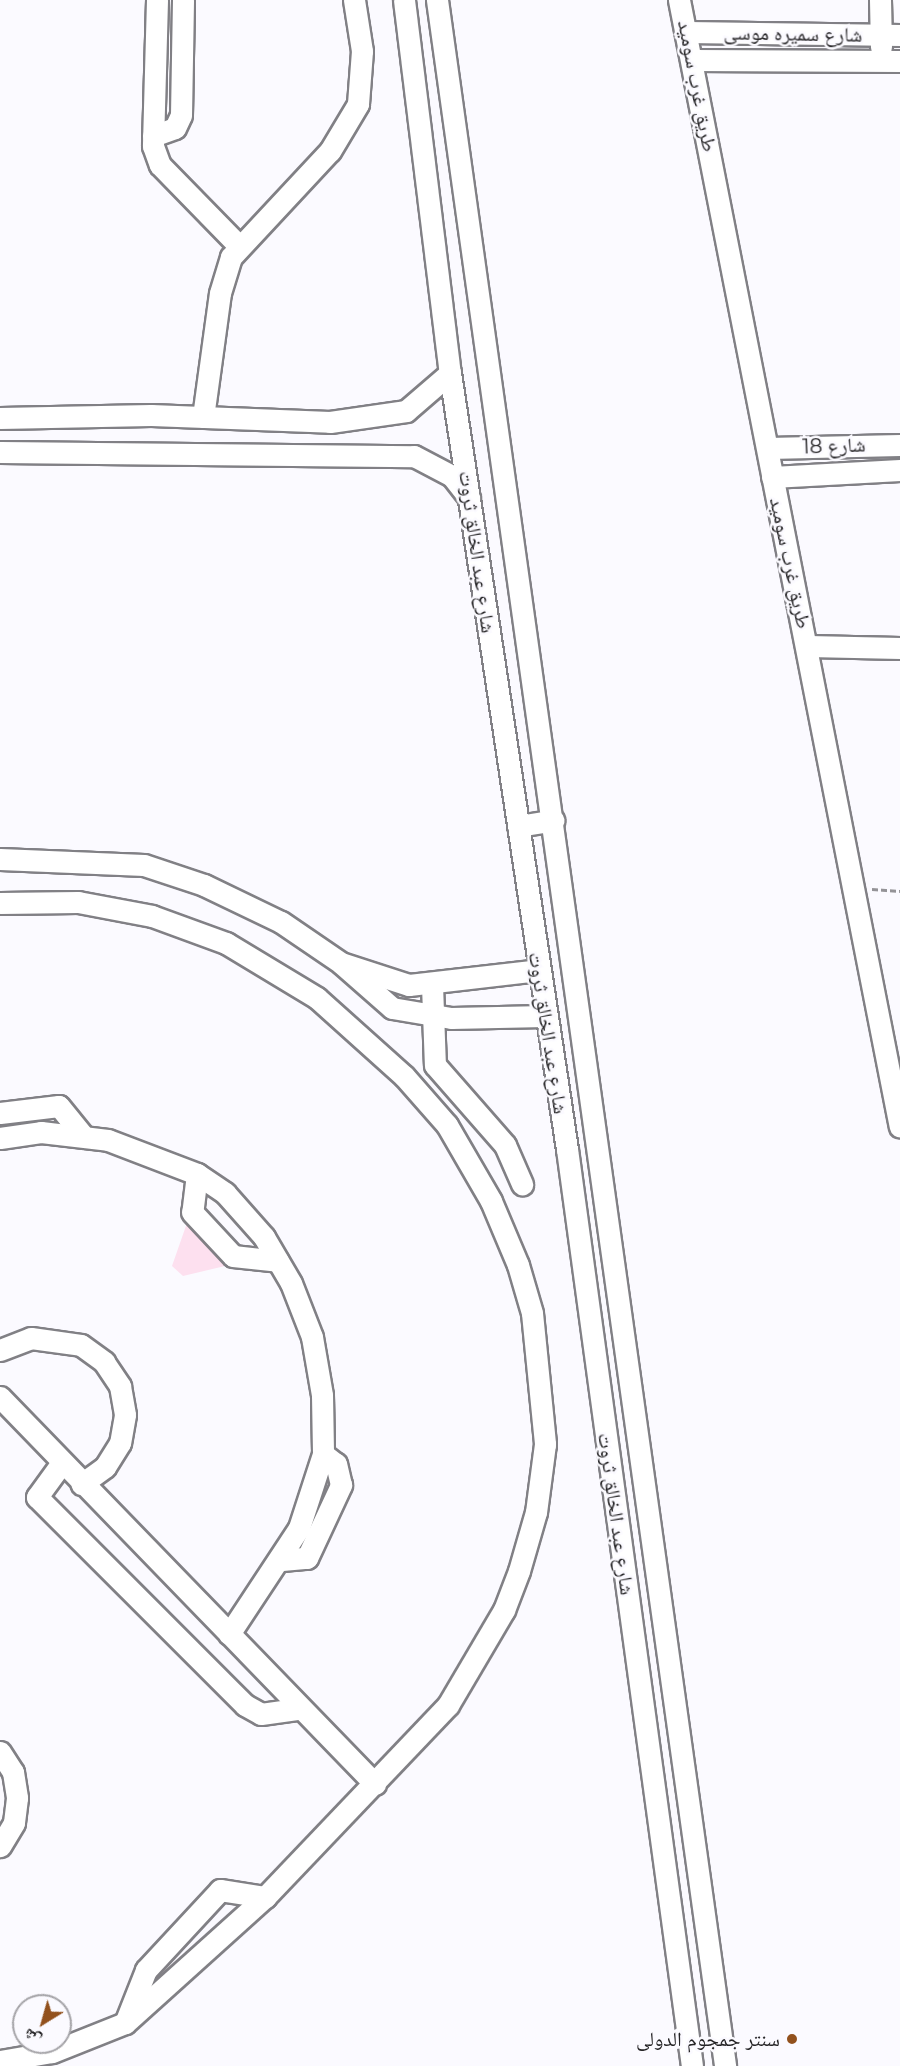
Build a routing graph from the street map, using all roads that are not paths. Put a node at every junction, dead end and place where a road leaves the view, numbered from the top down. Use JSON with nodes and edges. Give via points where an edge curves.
{"nodes":[{"id":1,"x":157,"y":0,"type":"edge"},
{"id":2,"x":183,"y":0,"type":"edge"},
{"id":3,"x":354,"y":0,"type":"edge"},
{"id":4,"x":404,"y":0,"type":"edge"},
{"id":5,"x":436,"y":0,"type":"edge"},
{"id":6,"x":680,"y":0,"type":"edge"},
{"id":7,"x":880,"y":0,"type":"edge"},
{"id":8,"x":687,"y":32,"type":"junction"},
{"id":9,"x":890,"y":35,"type":"edge"},
{"id":10,"x":693,"y":60,"type":"junction"},
{"id":11,"x":891,"y":61,"type":"edge"},
{"id":12,"x":153,"y":136,"type":"junction"},
{"id":13,"x":238,"y":245,"type":"junction"},
{"id":14,"x":450,"y":373,"type":"junction"},
{"id":15,"x":203,"y":417,"type":"junction"},
{"id":16,"x":0,"y":418,"type":"edge"},
{"id":17,"x":330,"y":422,"type":"junction"},
{"id":18,"x":900,"y":445,"type":"edge"},
{"id":19,"x":768,"y":448,"type":"junction"},
{"id":20,"x":0,"y":452,"type":"edge"},
{"id":21,"x":331,"y":452,"type":"junction"},
{"id":22,"x":900,"y":470,"type":"edge"},
{"id":23,"x":772,"y":477,"type":"junction"},
{"id":24,"x":469,"y":499,"type":"junction"},
{"id":25,"x":808,"y":646,"type":"junction"},
{"id":26,"x":900,"y":648,"type":"edge"},
{"id":27,"x":554,"y":820,"type":"junction"},
{"id":28,"x":518,"y":826,"type":"junction"},
{"id":29,"x":0,"y":859,"type":"edge"},
{"id":30,"x":0,"y":903,"type":"edge"},
{"id":31,"x":341,"y":963,"type":"junction"},
{"id":32,"x":538,"y":970,"type":"junction"},
{"id":33,"x":432,"y":985,"type":"junction"},
{"id":34,"x":431,"y":1016,"type":"junction"},
{"id":35,"x":545,"y":1016,"type":"junction"},
{"id":36,"x":0,"y":1113,"type":"edge"},
{"id":37,"x":899,"y":1117,"type":"edge"},
{"id":38,"x":83,"y":1136,"type":"junction"},
{"id":39,"x":0,"y":1138,"type":"edge"},
{"id":40,"x":197,"y":1174,"type":"junction"},
{"id":41,"x":522,"y":1184,"type":"dead end"},
{"id":42,"x":278,"y":1261,"type":"junction"},
{"id":43,"x":0,"y":1350,"type":"edge"},
{"id":44,"x":0,"y":1397,"type":"edge"},
{"id":45,"x":61,"y":1464,"type":"junction"},
{"id":46,"x":82,"y":1484,"type":"junction"},
{"id":47,"x":229,"y":1634,"type":"junction"},
{"id":48,"x":297,"y":1708,"type":"junction"},
{"id":49,"x":0,"y":1752,"type":"edge"},
{"id":50,"x":375,"y":1784,"type":"junction"},
{"id":51,"x":0,"y":1846,"type":"edge"},
{"id":52,"x":265,"y":1897,"type":"junction"},
{"id":53,"x":125,"y":2023,"type":"junction"},
{"id":54,"x":0,"y":2061,"type":"edge"},
{"id":55,"x":692,"y":2066,"type":"edge"},
{"id":56,"x":724,"y":2066,"type":"edge"}],
"edges":[{"from":1,"to":12,"type":"street"},
{"from":2,"to":12,"type":"street","via":[[181,116],[175,128]]},
{"from":3,"to":13,"type":"street","via":[[362,51],[355,112],[330,151]]},
{"from":4,"to":14,"type":"street","name":"شارع عبد الخالق ثروت"},
{"from":5,"to":27,"type":"street","name":"شارع عبد الخالق ثروت"},
{"from":6,"to":8,"type":"street","name":"طريق غرب سوميد"},
{"from":7,"to":9,"type":"street"},
{"from":8,"to":9,"type":"street","name":"شارع سميره موسى"},
{"from":8,"to":10,"type":"street","name":"طريق غرب سوميد"},
{"from":9,"to":11,"type":"street"},
{"from":10,"to":11,"type":"street","name":"شارع سميره موسى"},
{"from":10,"to":19,"type":"street","name":"طريق غرب سوميد"},
{"from":12,"to":13,"type":"street","via":[[160,165]]},
{"from":13,"to":15,"type":"street","via":[[220,293]]},
{"from":14,"to":17,"type":"street","via":[[406,411]]},
{"from":14,"to":24,"type":"street","name":"شارع عبد الخالق ثروت"},
{"from":15,"to":16,"type":"street"},
{"from":15,"to":17,"type":"street"},
{"from":17,"to":21,"type":"street"},
{"from":18,"to":19,"type":"street","name":"شارع 18"},
{"from":19,"to":23,"type":"street","name":"طريق غرب سوميد"},
{"from":20,"to":21,"type":"street"},
{"from":21,"to":24,"type":"street","via":[[414,456],[452,476]]},
{"from":22,"to":23,"type":"street","name":"شارع 18"},
{"from":23,"to":25,"type":"street","name":"طريق غرب سوميد"},
{"from":24,"to":28,"type":"street","name":"شارع عبد الخالق ثروت"},
{"from":25,"to":26,"type":"street"},
{"from":25,"to":37,"type":"street","name":"طريق غرب سوميد"},
{"from":27,"to":28,"type":"street"},
{"from":27,"to":56,"type":"street","name":"شارع عبد الخالق ثروت"},
{"from":28,"to":32,"type":"street","name":"شارع عبد الخالق ثروت"},
{"from":29,"to":31,"type":"street","via":[[144,865],[204,885],[281,922]]},
{"from":30,"to":50,"type":"street","via":[[78,902],[152,916],[226,943],[317,998],[396,1068],[447,1125],[491,1201],[532,1313],[545,1444],[536,1512],[504,1610],[482,1651],[448,1705]]},
{"from":31,"to":33,"type":"street","via":[[409,985]]},
{"from":31,"to":34,"type":"street","via":[[392,1008]]},
{"from":32,"to":33,"type":"street"},
{"from":32,"to":35,"type":"street","name":"شارع عبد الخالق ثروت"},
{"from":33,"to":34,"type":"street"},
{"from":34,"to":35,"type":"street"},
{"from":34,"to":41,"type":"street","via":[[435,1065],[505,1145]]},
{"from":35,"to":55,"type":"street","name":"شارع عبد الخالق ثروت"},
{"from":36,"to":38,"type":"street","via":[[59,1106]]},
{"from":38,"to":39,"type":"street","via":[[41,1132]]},
{"from":38,"to":40,"type":"street","via":[[108,1140]]},
{"from":40,"to":42,"type":"street","via":[[225,1193]]},
{"from":40,"to":42,"type":"street","via":[[192,1212],[233,1256]]},
{"from":42,"to":47,"type":"street","via":[[312,1337],[322,1395],[323,1454],[299,1528],[282,1560]]},
{"from":43,"to":46,"type":"street","via":[[31,1338],[81,1345],[104,1362],[120,1386],[125,1415],[120,1443],[105,1467]]},
{"from":44,"to":45,"type":"street"},
{"from":45,"to":46,"type":"street"},
{"from":45,"to":48,"type":"street","via":[[37,1497],[245,1705],[261,1714]]},
{"from":46,"to":47,"type":"street"},
{"from":47,"to":48,"type":"street"},
{"from":48,"to":50,"type":"street"},
{"from":49,"to":51,"type":"street","via":[[13,1772],[17,1798],[14,1824]]},
{"from":50,"to":52,"type":"street"},
{"from":52,"to":53,"type":"street"},
{"from":52,"to":53,"type":"street","via":[[220,1890],[146,1970]]},
{"from":53,"to":54,"type":"street","via":[[52,2052]]}]}
